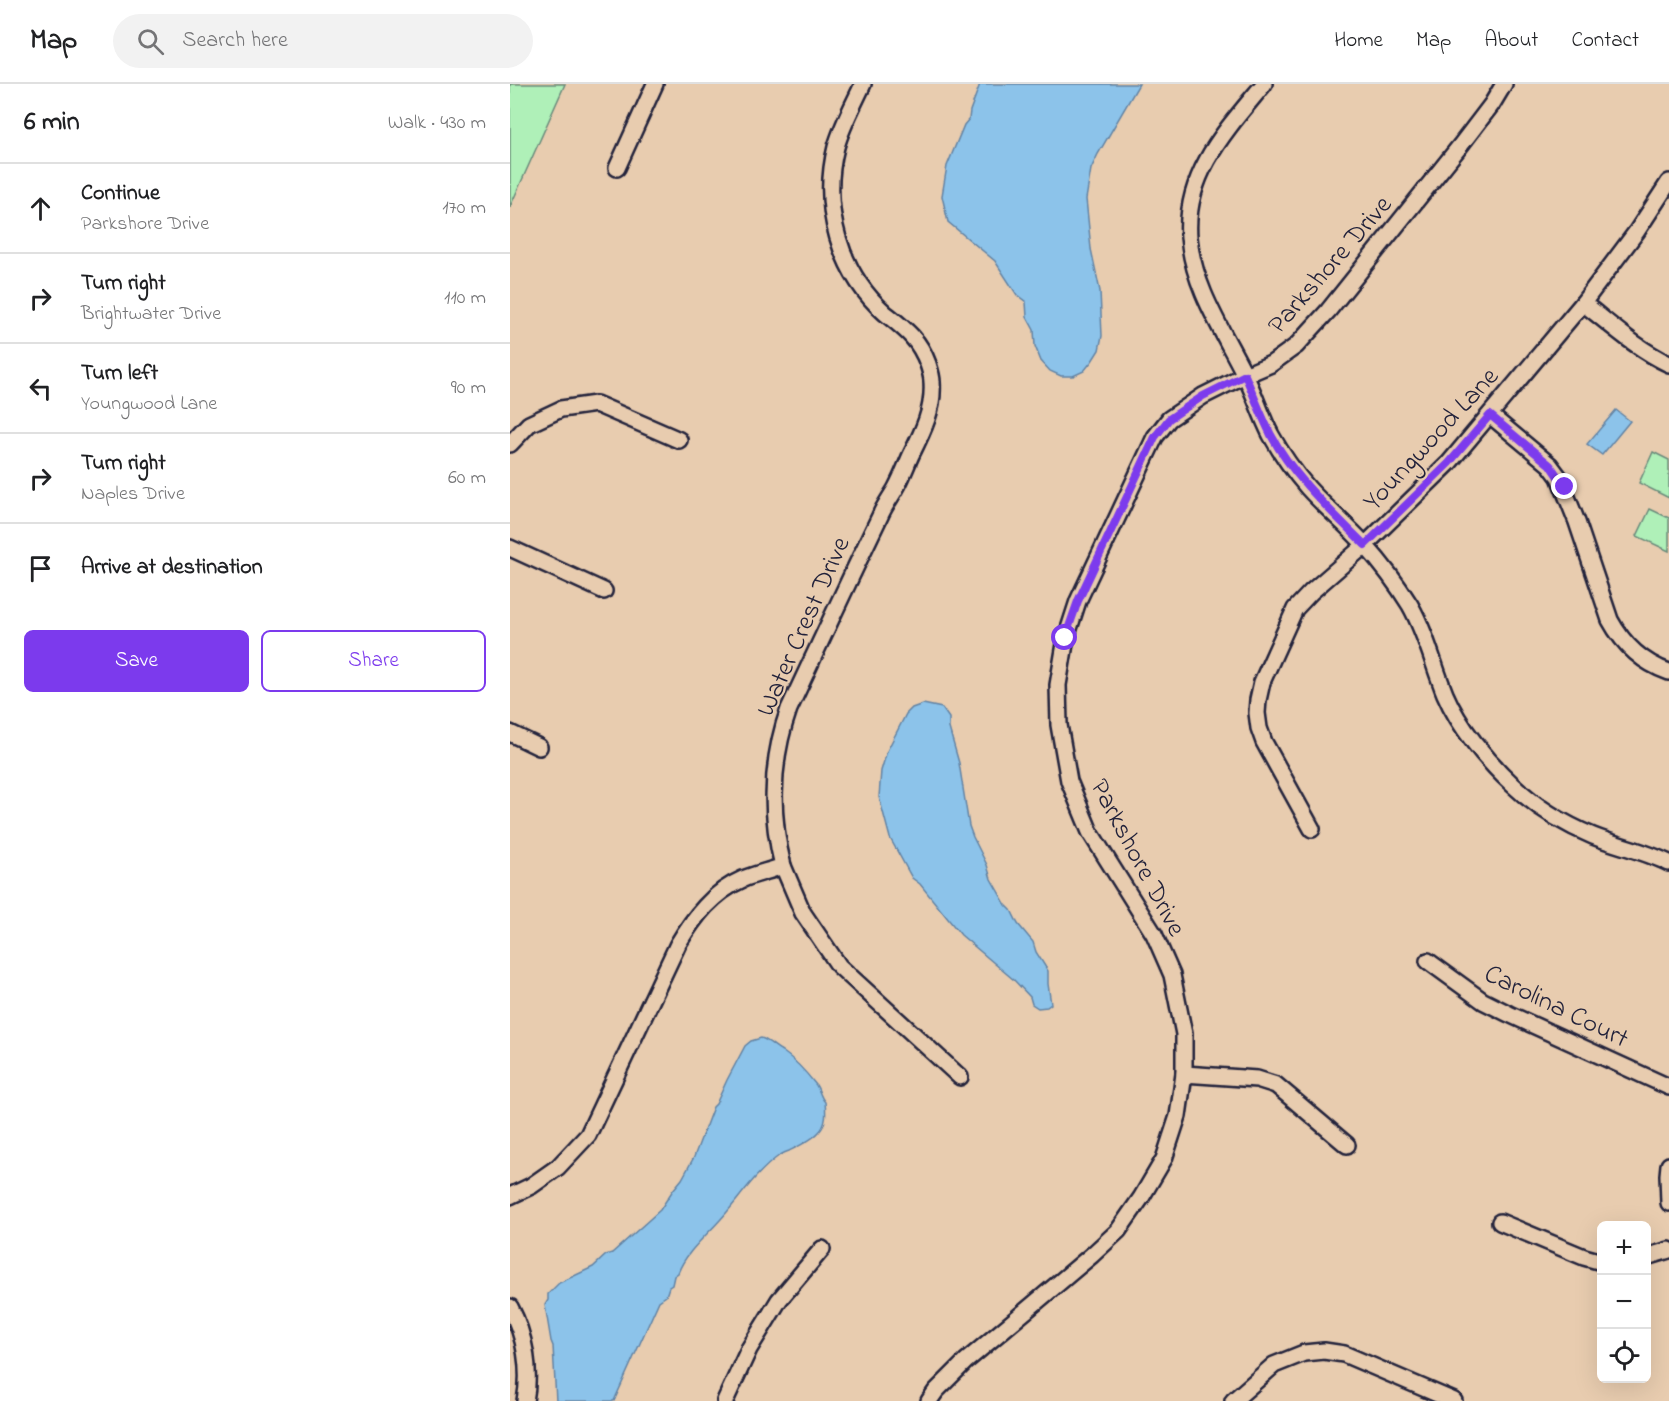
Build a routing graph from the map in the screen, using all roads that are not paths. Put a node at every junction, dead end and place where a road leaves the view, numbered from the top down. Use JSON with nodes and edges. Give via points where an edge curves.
{"nodes":[{"id":1,"x":655,"y":84,"type":"edge"},
{"id":2,"x":863,"y":84,"type":"edge"},
{"id":3,"x":1264,"y":84,"type":"edge"},
{"id":4,"x":1504,"y":84,"type":"edge"},
{"id":5,"x":617,"y":168,"type":"dead end"},
{"id":6,"x":1669,"y":182,"type":"edge"},
{"id":7,"x":1583,"y":303,"type":"junction"},
{"id":8,"x":1669,"y":364,"type":"edge"},
{"id":9,"x":1245,"y":375,"type":"junction"},
{"id":10,"x":1490,"y":415,"type":"junction"},
{"id":11,"x":679,"y":440,"type":"dead end"},
{"id":12,"x":510,"y":444,"type":"edge"},
{"id":13,"x":1365,"y":545,"type":"junction"},
{"id":14,"x":510,"y":548,"type":"edge"},
{"id":15,"x":604,"y":591,"type":"dead end"},
{"id":16,"x":1669,"y":672,"type":"edge"},
{"id":17,"x":510,"y":734,"type":"edge"},
{"id":18,"x":539,"y":747,"type":"dead end"},
{"id":19,"x":1312,"y":829,"type":"dead end"},
{"id":20,"x":1669,"y":863,"type":"edge"},
{"id":21,"x":783,"y":866,"type":"junction"},
{"id":22,"x":1428,"y":961,"type":"dead end"},
{"id":23,"x":1184,"y":1074,"type":"junction"},
{"id":24,"x":960,"y":1077,"type":"dead end"},
{"id":25,"x":1669,"y":1087,"type":"edge"},
{"id":26,"x":1347,"y":1145,"type":"dead end"},
{"id":27,"x":1669,"y":1165,"type":"edge"},
{"id":28,"x":510,"y":1196,"type":"edge"},
{"id":29,"x":1669,"y":1203,"type":"edge"},
{"id":30,"x":1500,"y":1222,"type":"dead end"},
{"id":31,"x":822,"y":1249,"type":"dead end"},
{"id":32,"x":1669,"y":1250,"type":"edge"},
{"id":33,"x":1651,"y":1256,"type":"edge"},
{"id":34,"x":1597,"y":1261,"type":"edge"},
{"id":35,"x":510,"y":1307,"type":"edge"},
{"id":36,"x":525,"y":1401,"type":"edge"},
{"id":37,"x":725,"y":1401,"type":"edge"},
{"id":38,"x":929,"y":1401,"type":"edge"},
{"id":39,"x":1233,"y":1401,"type":"edge"},
{"id":40,"x":1454,"y":1401,"type":"edge"}],
"edges":[{"from":1,"to":5,"type":"street"},
{"from":2,"to":21,"type":"street","name":"Water Crest Drive","via":[[837,145],[832,167],[835,230],[846,260],[864,290],[921,348],[932,379],[933,399],[924,429],[843,592],[783,725],[773,788]]},
{"from":3,"to":9,"type":"street","via":[[1218,140],[1203,165],[1189,216],[1197,277]]},
{"from":4,"to":9,"type":"street","name":"Parkshore Drive","via":[[1460,146],[1307,335],[1282,357]]},
{"from":6,"to":7,"type":"street","name":"Youngwood Lane"},
{"from":7,"to":8,"type":"street"},
{"from":7,"to":10,"type":"street","name":"Youngwood Lane"},
{"from":9,"to":13,"type":"street","via":[[1272,436],[1308,489]]},
{"from":9,"to":23,"type":"street","name":"Parkshore Drive","via":[[1169,419],[1155,437],[1078,601],[1065,638],[1058,685],[1059,725],[1069,781],[1090,832],[1154,934],[1172,975],[1184,1034]]},
{"from":10,"to":13,"type":"street","name":"Youngwood Lane","via":[[1449,463]]},
{"from":10,"to":16,"type":"street","via":[[1559,477],[1617,633],[1638,655]]},
{"from":11,"to":12,"type":"street","via":[[596,404],[561,409],[529,424]]},
{"from":13,"to":19,"type":"street","name":"Youngwood Lane","via":[[1295,609],[1262,682],[1258,700],[1263,742]]},
{"from":13,"to":20,"type":"street","via":[[1410,606],[1455,713],[1497,770],[1533,802],[1565,822]]},
{"from":14,"to":15,"type":"street"},
{"from":17,"to":18,"type":"street"},
{"from":21,"to":24,"type":"street","name":"Water Crest Drive","via":[[803,913],[839,966]]},
{"from":21,"to":28,"type":"street","via":[[743,879],[718,893],[701,909],[678,944],[588,1134],[558,1167]]},
{"from":22,"to":25,"type":"street","name":"Carolina Court","via":[[1492,1005]]},
{"from":23,"to":26,"type":"street","via":[[1257,1079],[1276,1085]]},
{"from":23,"to":38,"type":"street","name":"Parkshore Drive","via":[[1178,1116],[1164,1159],[1118,1231],[966,1361]]},
{"from":27,"to":29,"type":"street"},
{"from":30,"to":34,"type":"street"},
{"from":31,"to":37,"type":"street","via":[[779,1300],[749,1349]]},
{"from":32,"to":33,"type":"street"},
{"from":35,"to":36,"type":"street","via":[[526,1351]]},
{"from":39,"to":40,"type":"street","via":[[1274,1365],[1304,1353],[1324,1351],[1344,1354]]}]}
